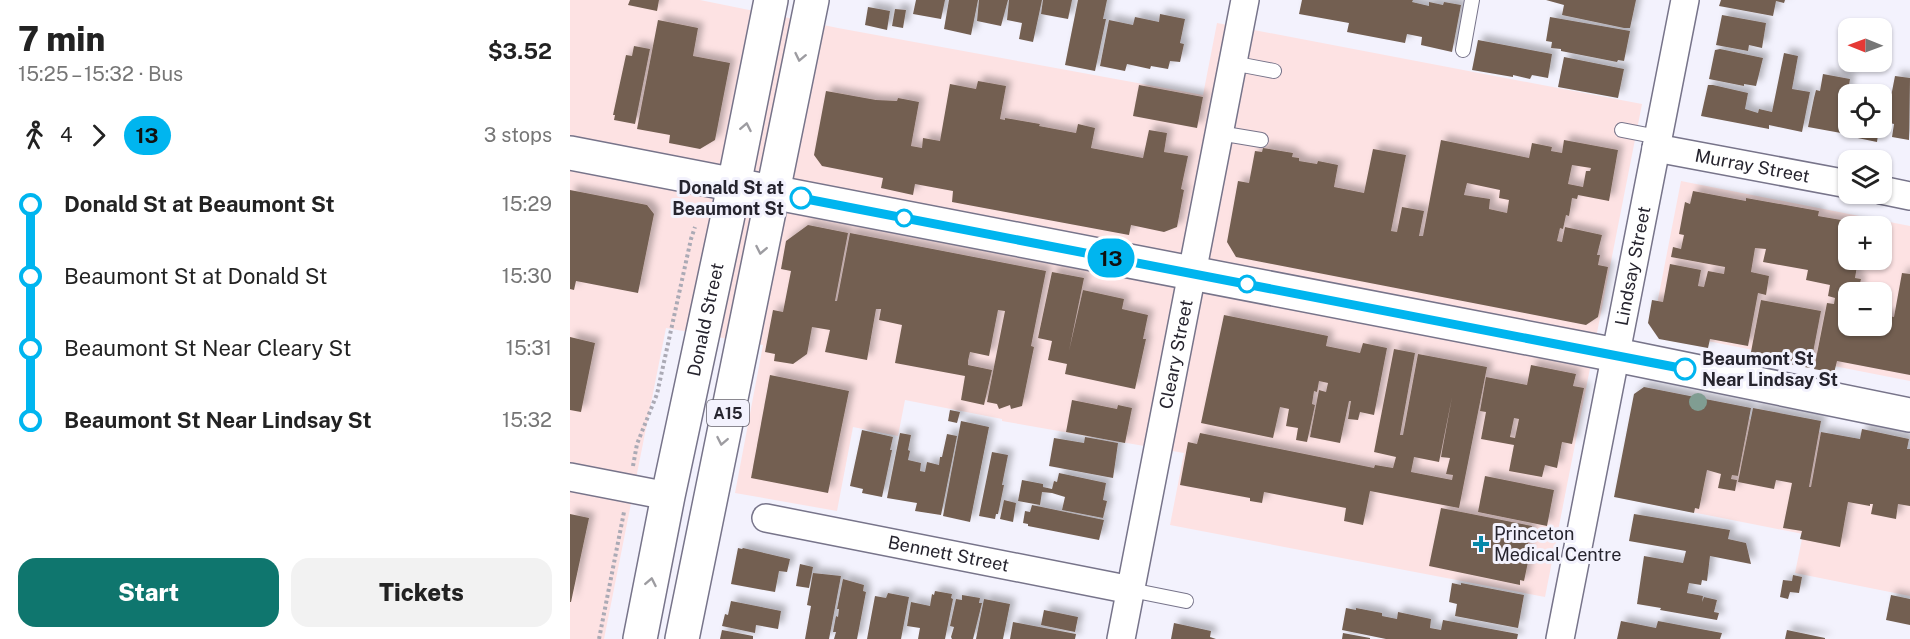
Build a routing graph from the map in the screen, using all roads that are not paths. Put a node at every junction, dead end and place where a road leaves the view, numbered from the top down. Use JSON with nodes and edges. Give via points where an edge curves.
{"nodes":[{"id":1,"x":771,"y":0,"type":"edge"},
{"id":2,"x":812,"y":0,"type":"edge"},
{"id":3,"x":1245,"y":0,"type":"edge"},
{"id":4,"x":1472,"y":0,"type":"edge"},
{"id":5,"x":1685,"y":0,"type":"edge"},
{"id":6,"x":1463,"y":50,"type":"dead end"},
{"id":7,"x":1232,"y":63,"type":"junction"},
{"id":8,"x":1274,"y":71,"type":"dead end"},
{"id":9,"x":1622,"y":130,"type":"dead end"},
{"id":10,"x":1219,"y":133,"type":"junction"},
{"id":11,"x":1261,"y":140,"type":"dead end"},
{"id":12,"x":1657,"y":143,"type":"junction"},
{"id":13,"x":570,"y":153,"type":"edge"},
{"id":14,"x":1838,"y":182,"type":"edge"},
{"id":15,"x":734,"y":184,"type":"junction"},
{"id":16,"x":1892,"y":192,"type":"edge"},
{"id":17,"x":772,"y":193,"type":"junction"},
{"id":18,"x":1910,"y":196,"type":"edge"},
{"id":19,"x":1192,"y":273,"type":"junction"},
{"id":20,"x":1616,"y":355,"type":"junction"},
{"id":21,"x":1910,"y":415,"type":"edge"},
{"id":22,"x":570,"y":477,"type":"edge"},
{"id":23,"x":668,"y":496,"type":"junction"},
{"id":24,"x":766,"y":518,"type":"dead end"},
{"id":25,"x":1131,"y":590,"type":"junction"},
{"id":26,"x":1186,"y":601,"type":"dead end"},
{"id":27,"x":640,"y":639,"type":"edge"},
{"id":28,"x":682,"y":639,"type":"edge"},
{"id":29,"x":1121,"y":639,"type":"edge"},
{"id":30,"x":1560,"y":639,"type":"edge"}],
"edges":[{"from":15,"to":1,"type":"main road","name":"Donald Street","number":"A15","one_way":true},
{"from":2,"to":17,"type":"main road","number":"A15","one_way":true},
{"from":3,"to":7,"type":"street","name":"Cleary Street"},
{"from":4,"to":6,"type":"lane"},
{"from":5,"to":12,"type":"street","name":"Lindsay Street"},
{"from":7,"to":8,"type":"lane"},
{"from":7,"to":10,"type":"street","name":"Cleary Street"},
{"from":9,"to":12,"type":"lane"},
{"from":10,"to":11,"type":"lane"},
{"from":10,"to":19,"type":"street","name":"Cleary Street"},
{"from":12,"to":14,"type":"street","name":"Murray Street"},
{"from":12,"to":20,"type":"street","name":"Lindsay Street"},
{"from":13,"to":15,"type":"main road"},
{"from":15,"to":17,"type":"main road"},
{"from":15,"to":23,"type":"main road","name":"Donald Street","number":"A15"},
{"from":16,"to":18,"type":"street"},
{"from":17,"to":19,"type":"main road"},
{"from":17,"to":28,"type":"main road","number":"A15","one_way":true},
{"from":19,"to":20,"type":"main road"},
{"from":19,"to":25,"type":"street","name":"Cleary Street"},
{"from":20,"to":21,"type":"main road"},
{"from":20,"to":30,"type":"street","name":"Lindsay Street"},
{"from":22,"to":23,"type":"street"},
{"from":27,"to":23,"type":"main road","name":"Donald Street","number":"A15","one_way":true},
{"from":24,"to":25,"type":"street","name":"Bennett Street"},
{"from":25,"to":26,"type":"lane"},
{"from":25,"to":29,"type":"street","name":"Cleary Street"}]}
